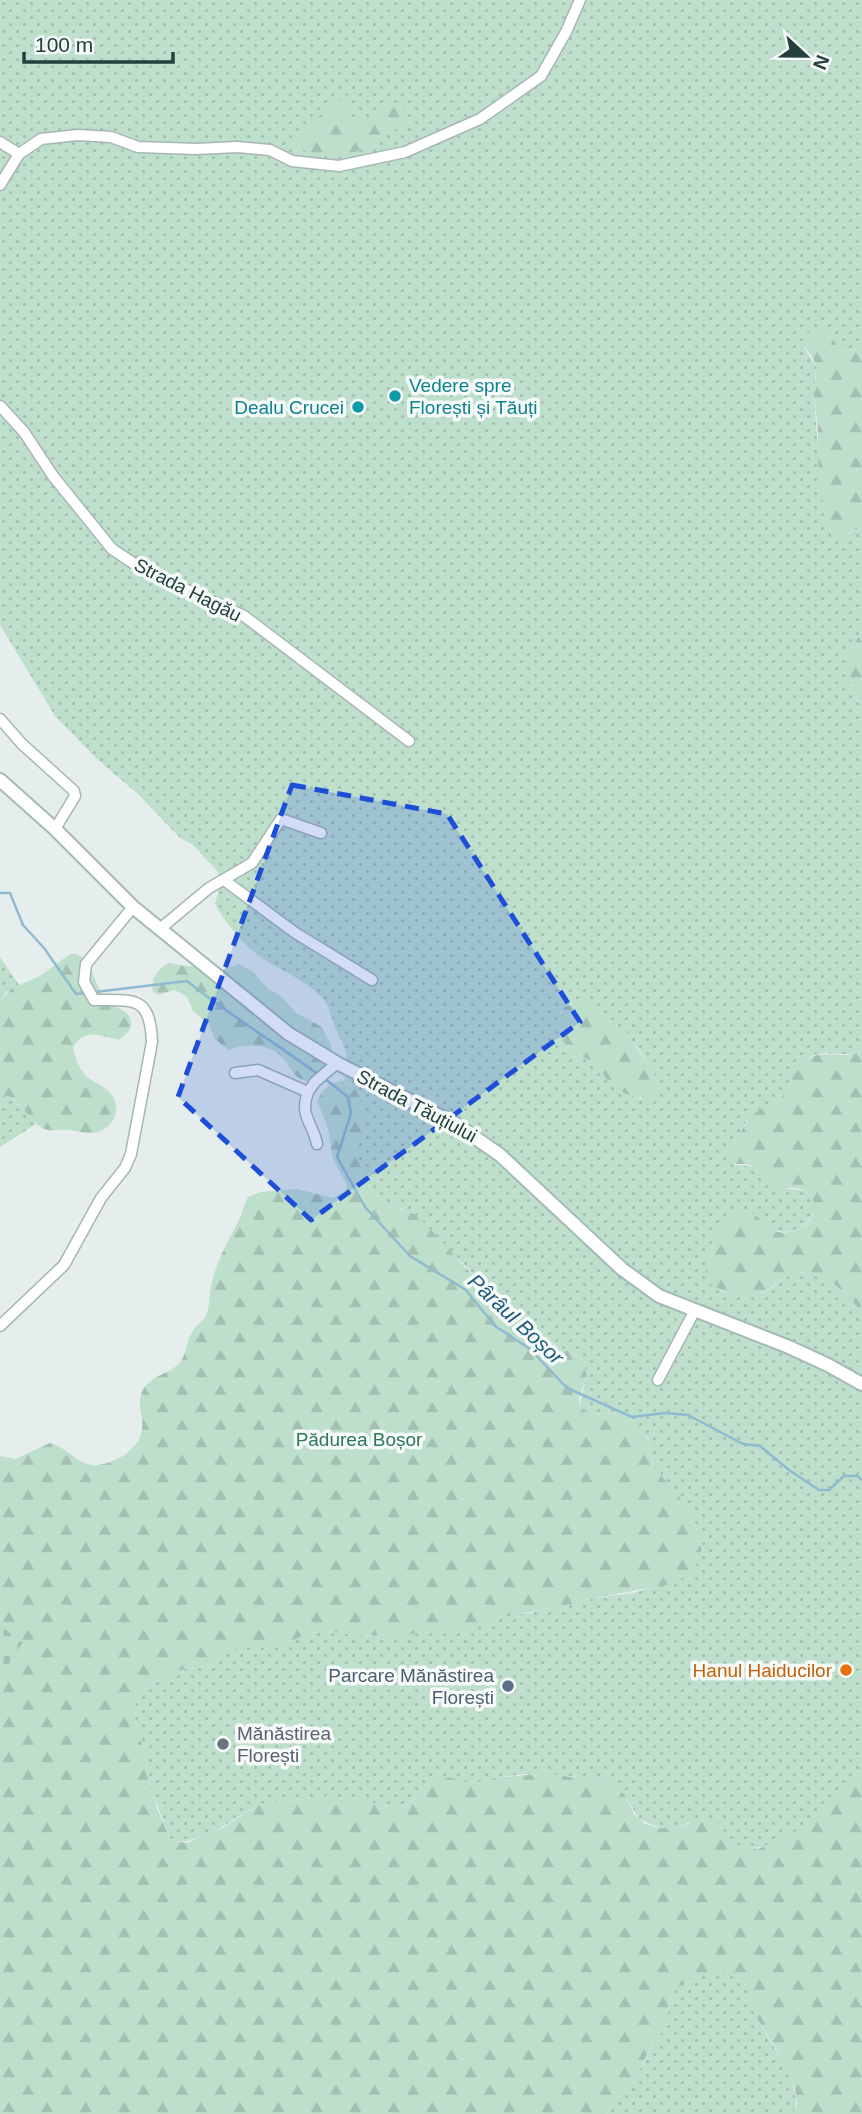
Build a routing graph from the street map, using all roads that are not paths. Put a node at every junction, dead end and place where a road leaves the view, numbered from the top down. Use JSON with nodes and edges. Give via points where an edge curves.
{"nodes":[{"id":1,"x":580,"y":0,"type":"edge"},
{"id":2,"x":0,"y":142,"type":"edge"},
{"id":3,"x":19,"y":155,"type":"junction"},
{"id":4,"x":0,"y":185,"type":"edge"},
{"id":5,"x":0,"y":405,"type":"edge"},
{"id":6,"x":0,"y":719,"type":"edge"},
{"id":7,"x":409,"y":741,"type":"dead end"},
{"id":8,"x":0,"y":780,"type":"edge"},
{"id":9,"x":55,"y":830,"type":"junction"},
{"id":10,"x":321,"y":833,"type":"dead end"},
{"id":11,"x":225,"y":880,"type":"junction"},
{"id":12,"x":134,"y":906,"type":"junction"},
{"id":13,"x":161,"y":928,"type":"junction"},
{"id":14,"x":372,"y":980,"type":"dead end"},
{"id":15,"x":337,"y":1063,"type":"junction"},
{"id":16,"x":234,"y":1073,"type":"dead end"},
{"id":17,"x":308,"y":1093,"type":"junction"},
{"id":18,"x":317,"y":1144,"type":"dead end"},
{"id":19,"x":695,"y":1310,"type":"junction"},
{"id":20,"x":0,"y":1326,"type":"edge"},
{"id":21,"x":658,"y":1380,"type":"dead end"},
{"id":22,"x":862,"y":1384,"type":"edge"}],
"edges":[{"from":1,"to":3,"type":"street","via":[[541,76],[480,118],[405,152],[339,166],[292,161],[270,150],[237,146],[138,147],[111,137],[78,135],[41,139]]},
{"from":2,"to":3,"type":"street"},
{"from":3,"to":4,"type":"street"},
{"from":5,"to":7,"type":"street","name":"Strada Hagău","via":[[112,550],[145,571],[244,617]]},
{"from":6,"to":9,"type":"street","via":[[74,791]]},
{"from":8,"to":9,"type":"street","name":"Strada Tăuțiului"},
{"from":9,"to":12,"type":"street","name":"Strada Tăuțiului"},
{"from":10,"to":11,"type":"street","via":[[281,819],[252,863]]},
{"from":11,"to":13,"type":"street"},
{"from":11,"to":14,"type":"street","via":[[293,932]]},
{"from":12,"to":13,"type":"street","name":"Strada Tăuțiului"},
{"from":12,"to":20,"type":"street","via":[[86,964],[84,982],[94,1000],[133,1000],[143,1006],[151,1025],[152,1042],[131,1154],[64,1265]]},
{"from":13,"to":15,"type":"street","name":"Strada Tăuțiului","via":[[289,1034]]},
{"from":15,"to":17,"type":"street"},
{"from":15,"to":19,"type":"street","name":"Strada Tăuțiului","via":[[480,1139],[622,1269],[659,1296]]},
{"from":16,"to":17,"type":"street","via":[[258,1070]]},
{"from":17,"to":18,"type":"street","via":[[306,1120]]},
{"from":19,"to":21,"type":"street"},
{"from":19,"to":22,"type":"street","name":"Strada Tăuțiului","via":[[799,1352]]}]}
